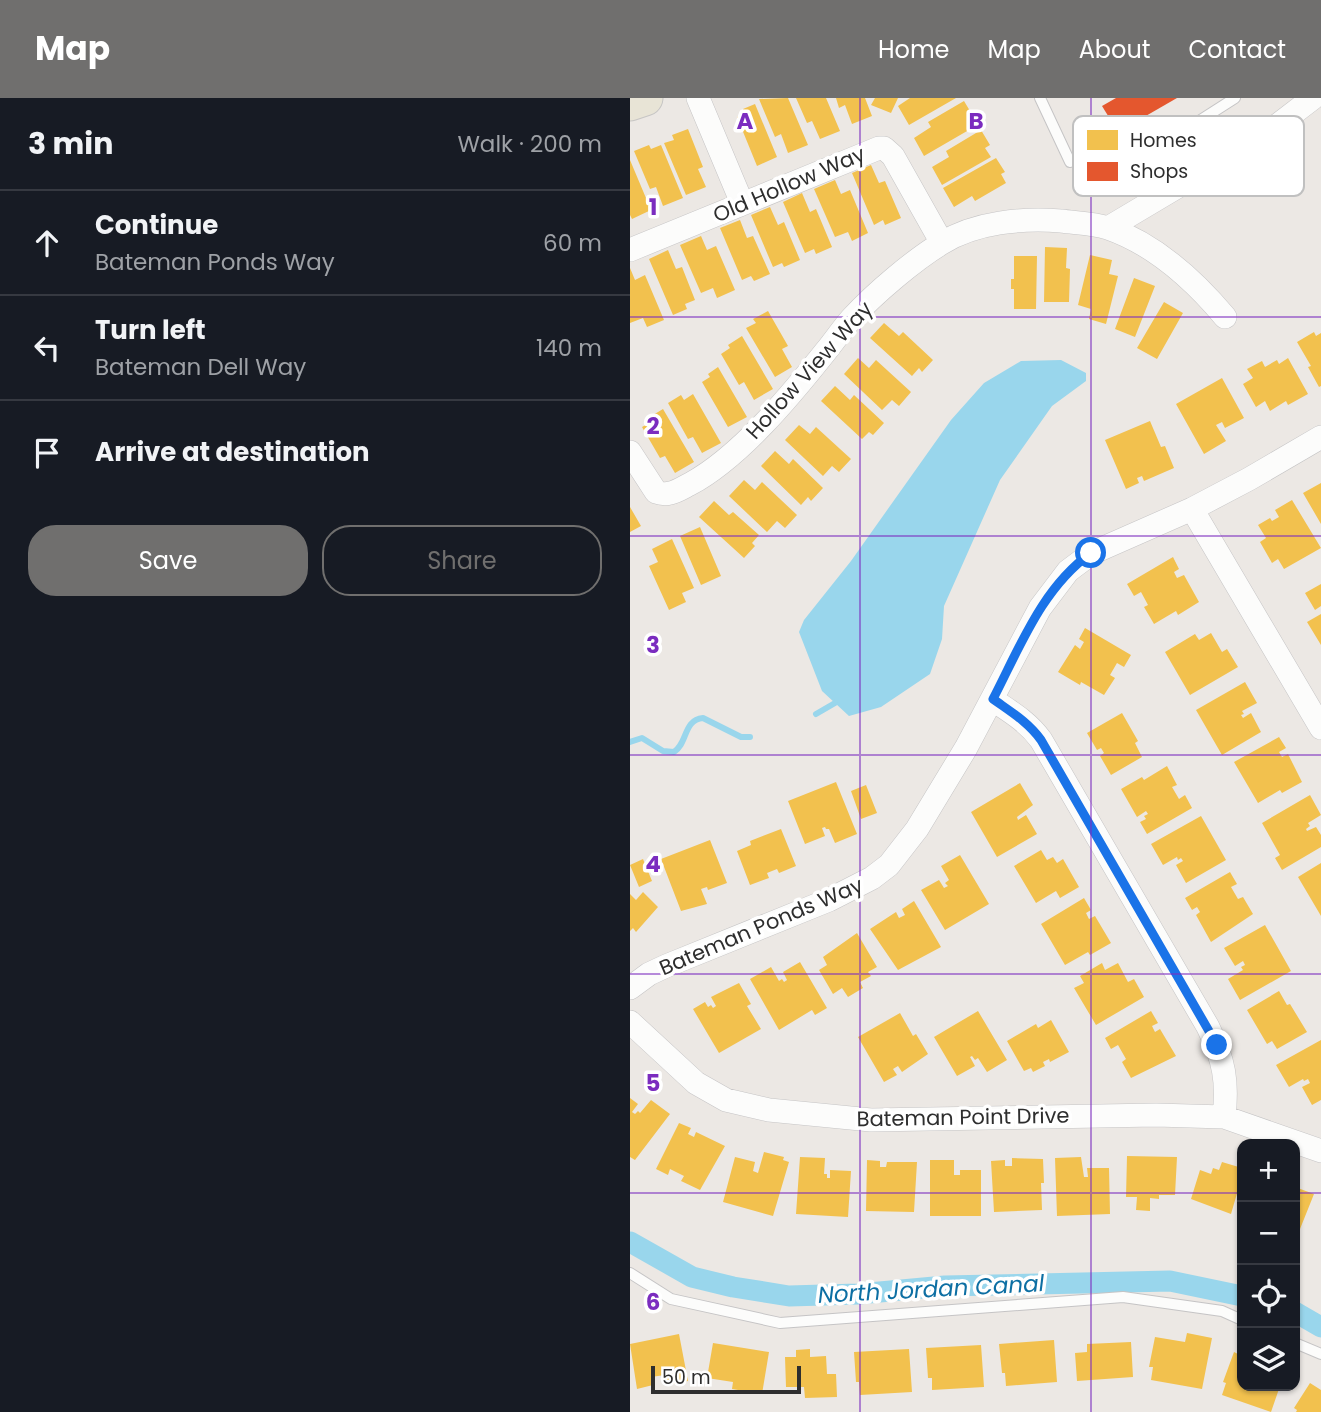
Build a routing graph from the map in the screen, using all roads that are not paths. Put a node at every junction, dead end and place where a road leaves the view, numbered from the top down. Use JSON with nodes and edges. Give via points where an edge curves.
{"nodes":[{"id":1,"x":645,"y":98,"type":"edge"},
{"id":2,"x":698,"y":98,"type":"edge"},
{"id":3,"x":1040,"y":98,"type":"edge"},
{"id":4,"x":1235,"y":98,"type":"edge"},
{"id":5,"x":1312,"y":98,"type":"edge"},
{"id":6,"x":630,"y":103,"type":"edge"},
{"id":7,"x":1207,"y":116,"type":"edge"},
{"id":8,"x":1289,"y":116,"type":"edge"},
{"id":9,"x":1073,"y":161,"type":"edge"},
{"id":10,"x":1160,"y":196,"type":"edge"},
{"id":11,"x":742,"y":203,"type":"junction"},
{"id":12,"x":1108,"y":228,"type":"junction"},
{"id":13,"x":942,"y":243,"type":"junction"},
{"id":14,"x":630,"y":250,"type":"edge"},
{"id":15,"x":1225,"y":317,"type":"dead end"},
{"id":16,"x":1321,"y":438,"type":"edge"},
{"id":17,"x":630,"y":452,"type":"edge"},
{"id":18,"x":1192,"y":509,"type":"junction"},
{"id":19,"x":993,"y":699,"type":"junction"},
{"id":20,"x":1321,"y":728,"type":"edge"},
{"id":21,"x":630,"y":988,"type":"edge"},
{"id":22,"x":630,"y":1022,"type":"edge"},
{"id":23,"x":1224,"y":1117,"type":"junction"},
{"id":24,"x":1321,"y":1151,"type":"edge"},
{"id":25,"x":630,"y":1273,"type":"edge"},
{"id":26,"x":1237,"y":1318,"type":"edge"},
{"id":27,"x":1300,"y":1345,"type":"edge"},
{"id":28,"x":1321,"y":1354,"type":"edge"}],
"edges":[{"from":1,"to":6,"type":"main road"},
{"from":2,"to":11,"type":"street"},
{"from":3,"to":9,"type":"lane"},
{"from":4,"to":7,"type":"lane"},
{"from":5,"to":8,"type":"street"},
{"from":10,"to":12,"type":"street"},
{"from":11,"to":13,"type":"street","name":"Old Hollow Way","via":[[884,148]]},
{"from":11,"to":14,"type":"street","name":"Old Hollow Way"},
{"from":12,"to":13,"type":"street","name":"Hollow View Way","via":[[1018,221],[990,225]]},
{"from":12,"to":15,"type":"street","name":"Hollow View Way","via":[[1178,270]]},
{"from":13,"to":17,"type":"street","name":"Hollow View Way","via":[[852,318],[806,376],[712,470],[668,495],[661,494]]},
{"from":16,"to":18,"type":"street","name":"Bateman Ponds Way"},
{"from":18,"to":19,"type":"street","name":"Bateman Ponds Way","via":[[1111,542],[1068,571],[1040,608]]},
{"from":18,"to":20,"type":"street"},
{"from":19,"to":21,"type":"street","name":"Bateman Ponds Way","via":[[917,829],[889,865],[829,900],[666,966]]},
{"from":19,"to":23,"type":"street","via":[[1020,717],[1041,740],[1208,1027],[1226,1082]]},
{"from":22,"to":23,"type":"street","name":"Bateman Point Drive","via":[[696,1083],[726,1100],[769,1110],[871,1120]]},
{"from":23,"to":24,"type":"street","name":"Bateman Point Drive"},
{"from":25,"to":26,"type":"lane","via":[[671,1299],[780,1324],[1123,1297],[1222,1311]]},
{"from":27,"to":28,"type":"lane"}]}
